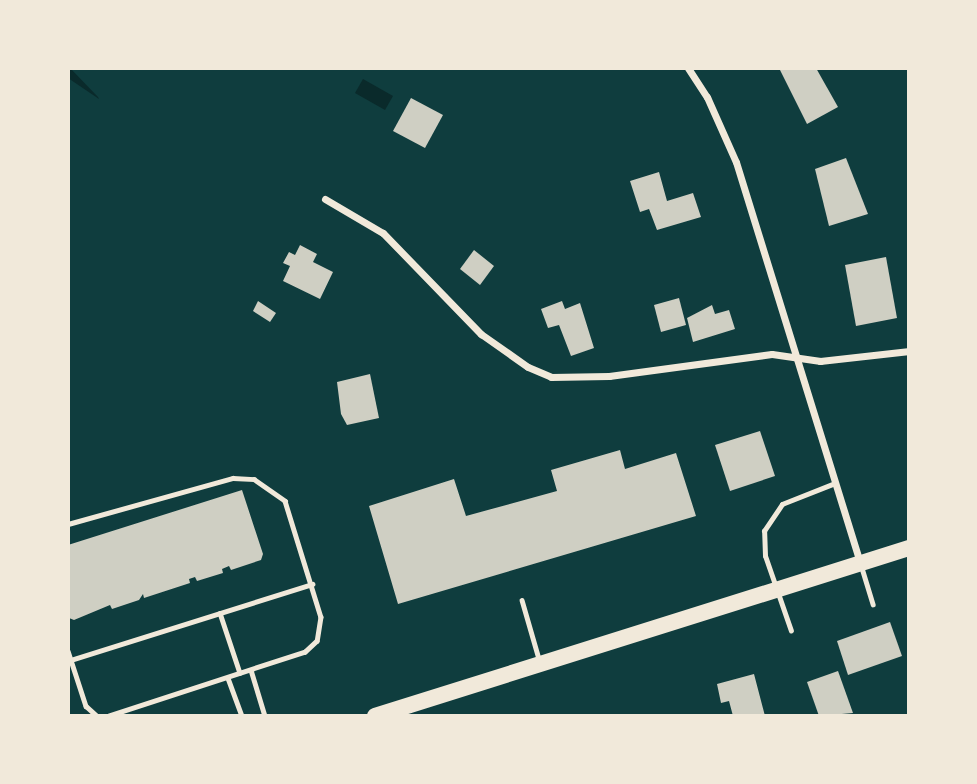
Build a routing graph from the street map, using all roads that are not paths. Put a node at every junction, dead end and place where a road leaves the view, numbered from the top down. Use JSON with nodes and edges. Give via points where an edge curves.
{"nodes":[{"id":1,"x":688,"y":68,"type":"edge"},
{"id":2,"x":325,"y":199,"type":"dead end"},
{"id":3,"x":909,"y":351,"type":"edge"},
{"id":4,"x":796,"y":358,"type":"junction"},
{"id":5,"x":835,"y":483,"type":"junction"},
{"id":6,"x":68,"y":524,"type":"edge"},
{"id":7,"x":909,"y":548,"type":"edge"},
{"id":8,"x":860,"y":564,"type":"junction"},
{"id":9,"x":312,"y":584,"type":"junction"},
{"id":10,"x":776,"y":590,"type":"junction"},
{"id":11,"x":522,"y":600,"type":"dead end"},
{"id":12,"x":873,"y":604,"type":"dead end"},
{"id":13,"x":220,"y":613,"type":"junction"},
{"id":14,"x":791,"y":631,"type":"dead end"},
{"id":15,"x":68,"y":652,"type":"edge"},
{"id":16,"x":71,"y":660,"type":"junction"},
{"id":17,"x":540,"y":663,"type":"junction"},
{"id":18,"x":250,"y":670,"type":"junction"},
{"id":19,"x":240,"y":673,"type":"junction"},
{"id":20,"x":228,"y":678,"type":"junction"},
{"id":21,"x":384,"y":714,"type":"edge"},
{"id":22,"x":97,"y":716,"type":"edge"},
{"id":23,"x":109,"y":716,"type":"edge"},
{"id":24,"x":242,"y":716,"type":"edge"},
{"id":25,"x":265,"y":716,"type":"edge"}],
"edges":[{"from":1,"to":4,"type":"street","via":[[717,115],[736,162]]},
{"from":2,"to":4,"type":"street","via":[[383,233],[481,334],[545,375],[592,377],[772,354]]},
{"from":3,"to":4,"type":"street","via":[[820,361]]},
{"from":4,"to":5,"type":"street"},
{"from":5,"to":8,"type":"street"},
{"from":5,"to":10,"type":"lane","via":[[792,498],[768,520],[763,543]]},
{"from":6,"to":9,"type":"lane","via":[[233,478],[254,479],[285,501]]},
{"from":7,"to":8,"type":"main road"},
{"from":8,"to":10,"type":"main road"},
{"from":8,"to":12,"type":"lane"},
{"from":9,"to":13,"type":"lane"},
{"from":9,"to":18,"type":"lane","via":[[321,622],[314,646]]},
{"from":10,"to":14,"type":"lane"},
{"from":10,"to":17,"type":"main road"},
{"from":11,"to":17,"type":"lane"},
{"from":13,"to":16,"type":"lane"},
{"from":13,"to":19,"type":"lane"},
{"from":15,"to":16,"type":"lane"},
{"from":16,"to":22,"type":"lane","via":[[86,706]]},
{"from":17,"to":21,"type":"main road"},
{"from":18,"to":19,"type":"lane"},
{"from":18,"to":25,"type":"lane"},
{"from":19,"to":20,"type":"lane"},
{"from":20,"to":23,"type":"lane"},
{"from":20,"to":24,"type":"lane"}]}
